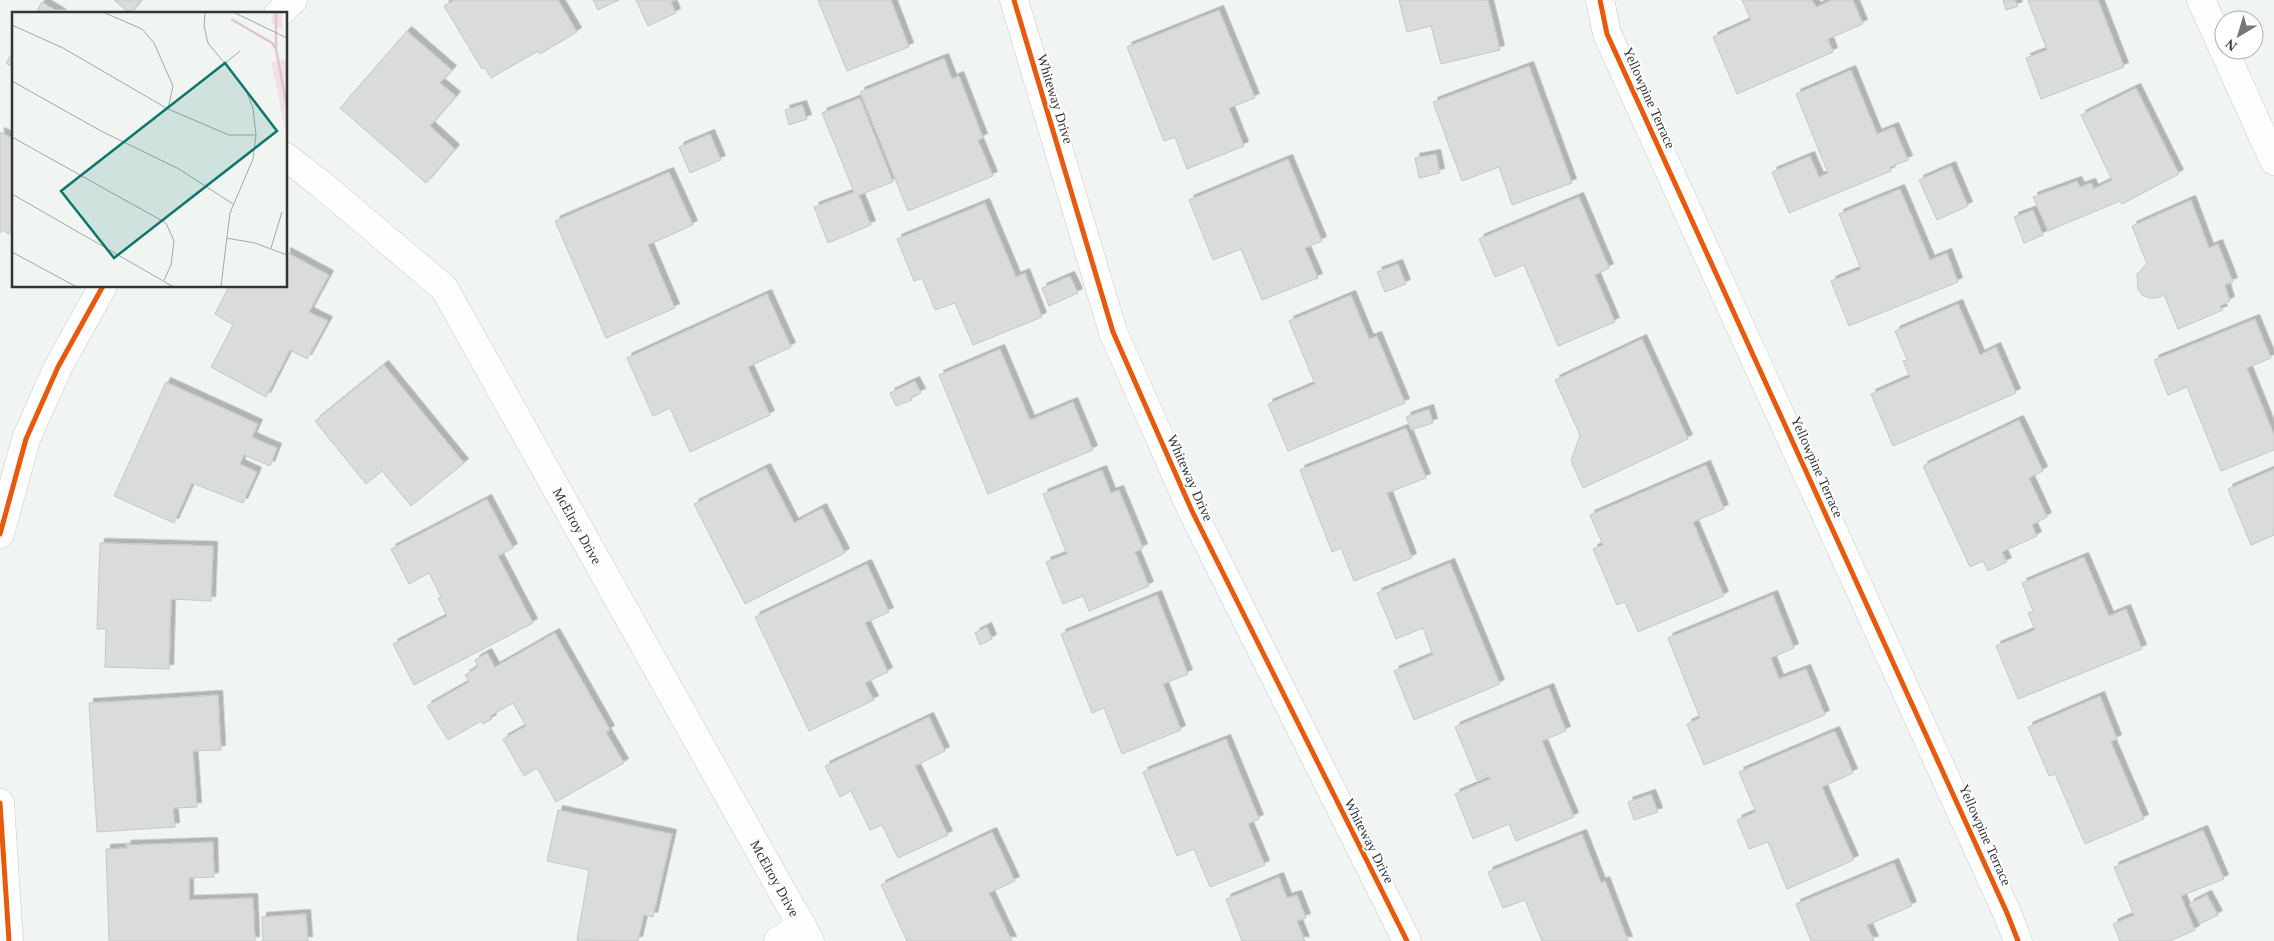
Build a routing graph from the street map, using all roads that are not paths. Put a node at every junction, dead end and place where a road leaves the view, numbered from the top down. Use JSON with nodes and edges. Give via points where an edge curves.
{"nodes":[{"id":1,"x":293,"y":0,"type":"edge"},
{"id":2,"x":1014,"y":0,"type":"edge"},
{"id":3,"x":1600,"y":0,"type":"edge"},
{"id":4,"x":2201,"y":0,"type":"edge"},
{"id":5,"x":280,"y":12,"type":"edge"},
{"id":6,"x":288,"y":159,"type":"edge"},
{"id":7,"x":2274,"y":161,"type":"edge"},
{"id":8,"x":102,"y":288,"type":"edge"},
{"id":9,"x":0,"y":534,"type":"edge"},
{"id":10,"x":0,"y":803,"type":"edge"},
{"id":11,"x":806,"y":933,"type":"edge"},
{"id":12,"x":6,"y":936,"type":"edge"},
{"id":13,"x":778,"y":941,"type":"edge"},
{"id":14,"x":1407,"y":941,"type":"edge"},
{"id":15,"x":2018,"y":941,"type":"edge"}],
"edges":[{"from":1,"to":5,"type":"street"},
{"from":2,"to":14,"type":"street","name":"Whiteway Drive","via":[[1113,332],[1192,511]]},
{"from":3,"to":15,"type":"street","name":"Yellowpine Terrace","via":[[1607,34]]},
{"from":4,"to":7,"type":"street"},
{"from":6,"to":11,"type":"street","name":"McElroy Drive","via":[[444,288]]},
{"from":8,"to":9,"type":"street","via":[[58,367],[26,440]]},
{"from":10,"to":12,"type":"street"},
{"from":11,"to":13,"type":"street"}]}
